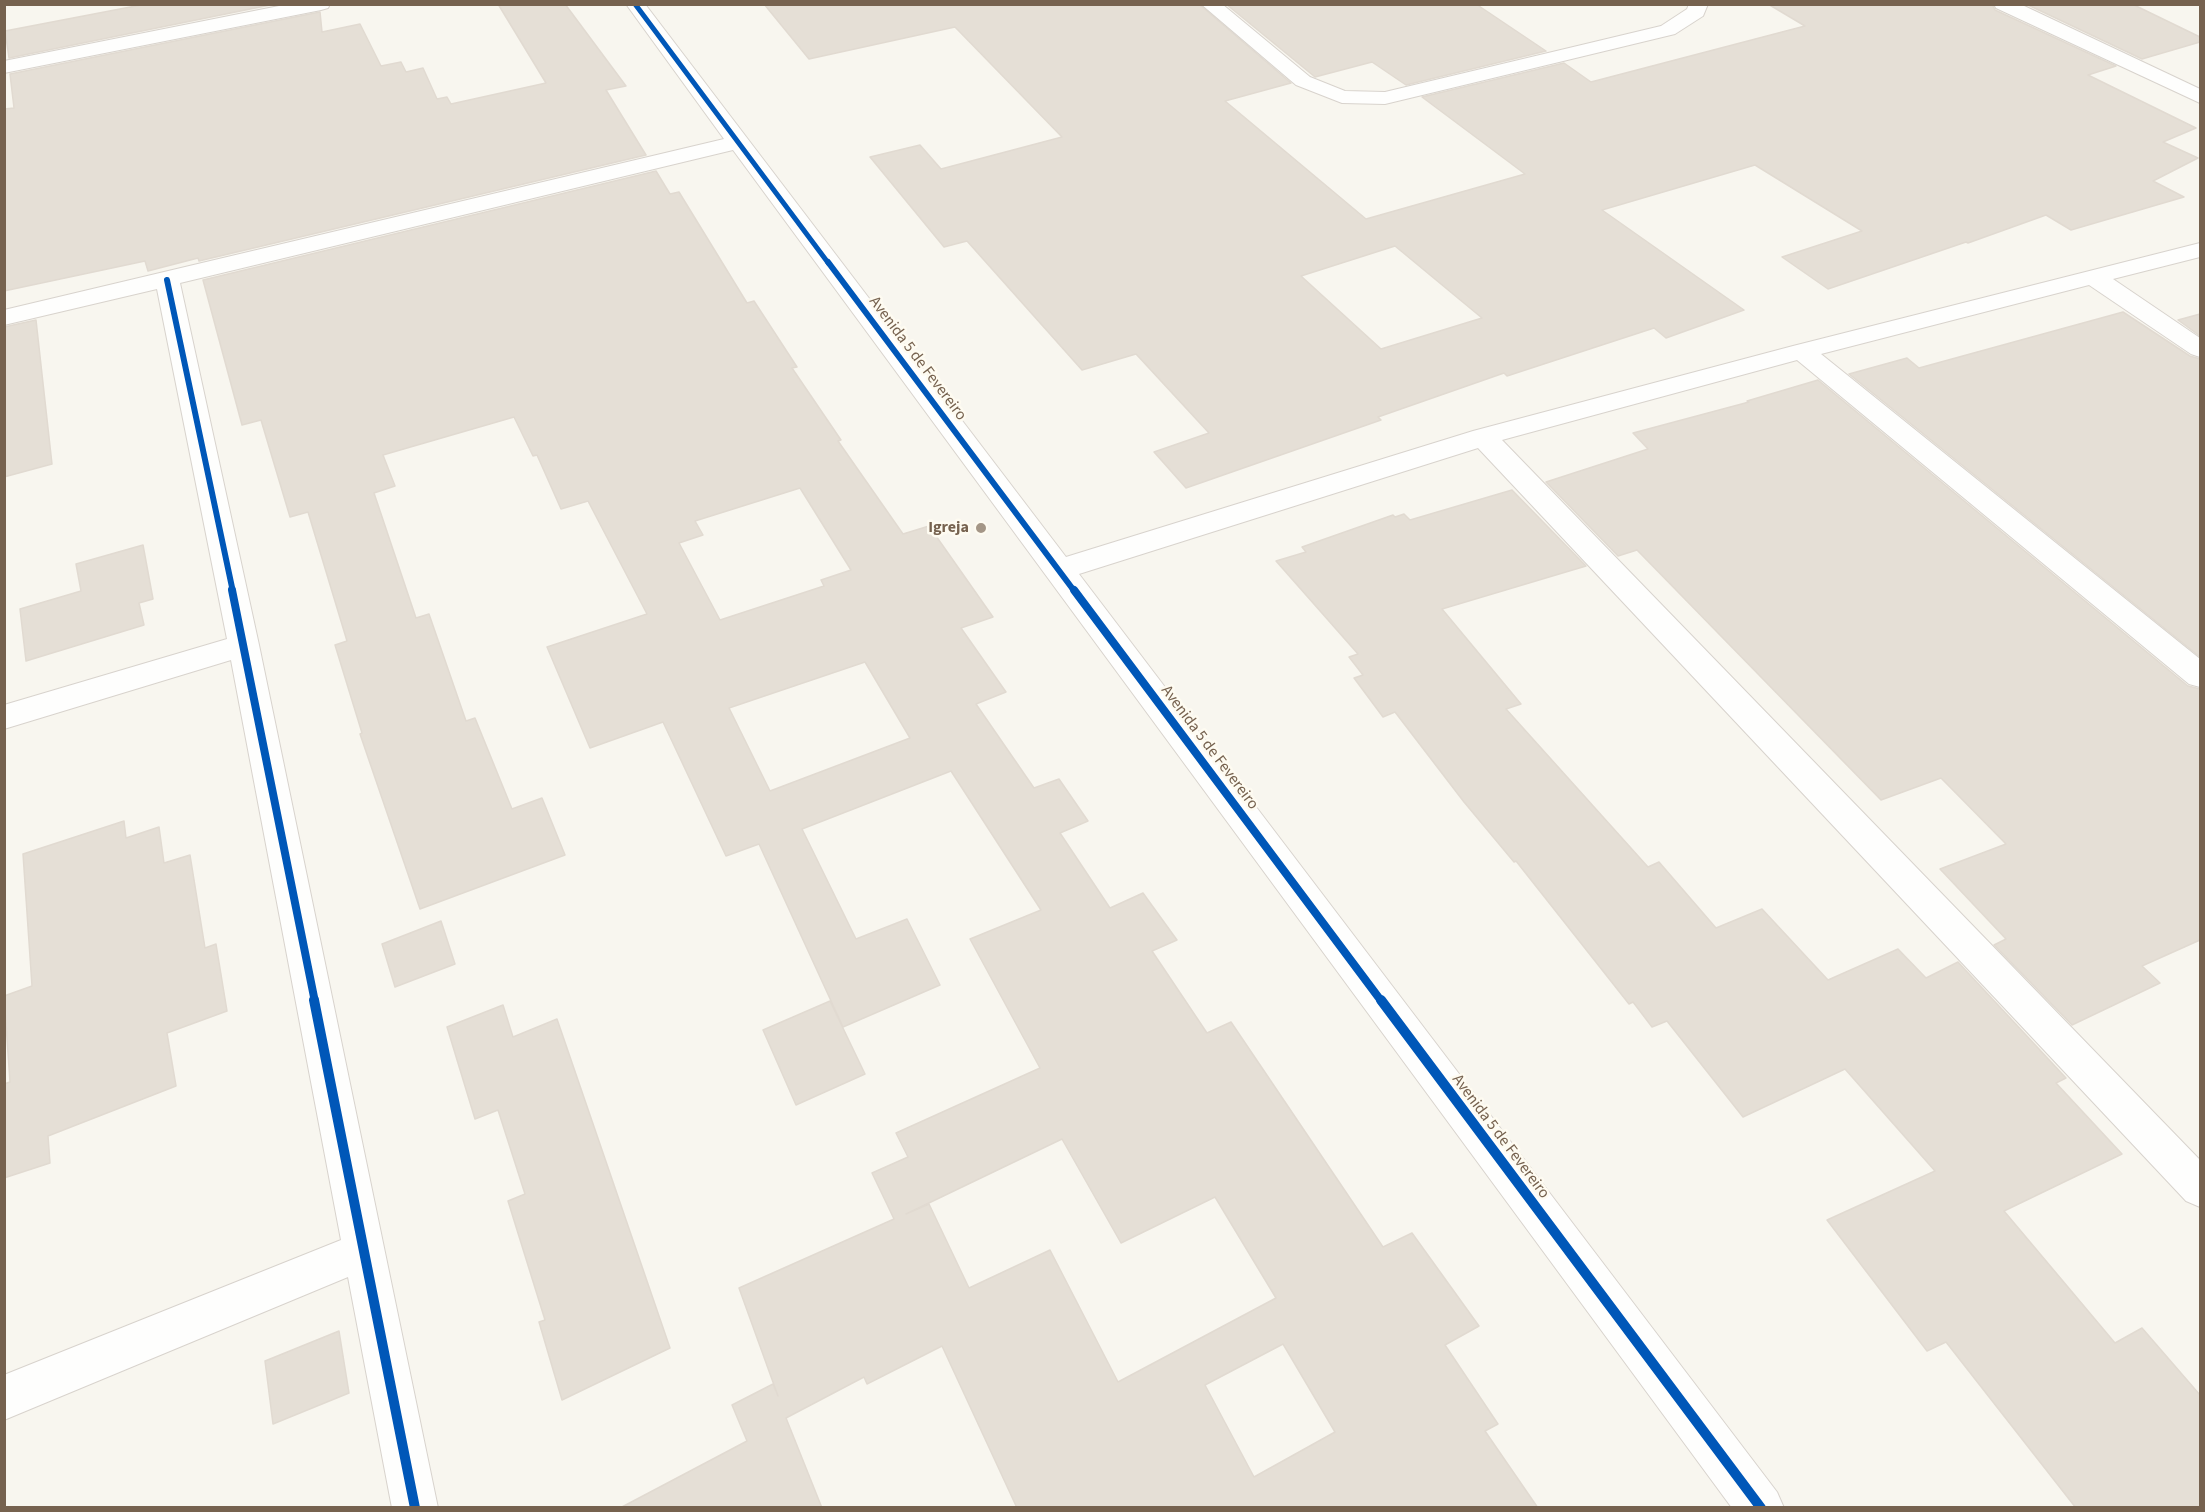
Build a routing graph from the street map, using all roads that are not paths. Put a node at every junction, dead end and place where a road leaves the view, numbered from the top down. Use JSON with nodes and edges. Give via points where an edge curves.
{"nodes":[{"id":1,"x":321,"y":4,"type":"edge"},
{"id":2,"x":635,"y":4,"type":"edge"},
{"id":3,"x":1210,"y":4,"type":"edge"},
{"id":4,"x":1699,"y":4,"type":"edge"},
{"id":5,"x":2003,"y":4,"type":"edge"},
{"id":6,"x":4,"y":67,"type":"edge"},
{"id":7,"x":2200,"y":97,"type":"edge"},
{"id":8,"x":739,"y":142,"type":"junction"},
{"id":9,"x":2200,"y":250,"type":"edge"},
{"id":10,"x":2093,"y":277,"type":"junction"},
{"id":11,"x":167,"y":280,"type":"junction"},
{"id":12,"x":4,"y":318,"type":"edge"},
{"id":13,"x":2200,"y":349,"type":"edge"},
{"id":14,"x":1802,"y":351,"type":"junction"},
{"id":15,"x":1483,"y":437,"type":"junction"},
{"id":16,"x":1059,"y":570,"type":"junction"},
{"id":17,"x":244,"y":645,"type":"junction"},
{"id":18,"x":2200,"y":676,"type":"edge"},
{"id":19,"x":4,"y":717,"type":"edge"},
{"id":20,"x":2200,"y":1188,"type":"edge"},
{"id":21,"x":363,"y":1251,"type":"junction"},
{"id":22,"x":4,"y":1398,"type":"edge"},
{"id":23,"x":415,"y":1508,"type":"edge"},
{"id":24,"x":1761,"y":1508,"type":"edge"}],
"edges":[{"from":1,"to":6,"type":"street"},
{"from":2,"to":8,"type":"street","name":"Avenida 5 de Fevereiro"},
{"from":3,"to":4,"type":"street","via":[[1303,81],[1342,97],[1385,98],[1668,30],[1696,12]]},
{"from":5,"to":7,"type":"street"},
{"from":8,"to":11,"type":"street"},
{"from":8,"to":16,"type":"street","name":"Avenida 5 de Fevereiro"},
{"from":9,"to":10,"type":"street"},
{"from":10,"to":13,"type":"street"},
{"from":10,"to":14,"type":"street"},
{"from":11,"to":12,"type":"street"},
{"from":11,"to":17,"type":"street"},
{"from":14,"to":15,"type":"street"},
{"from":14,"to":18,"type":"street"},
{"from":15,"to":16,"type":"street"},
{"from":15,"to":20,"type":"street"},
{"from":16,"to":24,"type":"street","name":"Avenida 5 de Fevereiro"},
{"from":17,"to":19,"type":"street"},
{"from":17,"to":21,"type":"street"},
{"from":21,"to":22,"type":"street"},
{"from":21,"to":23,"type":"street"}]}
